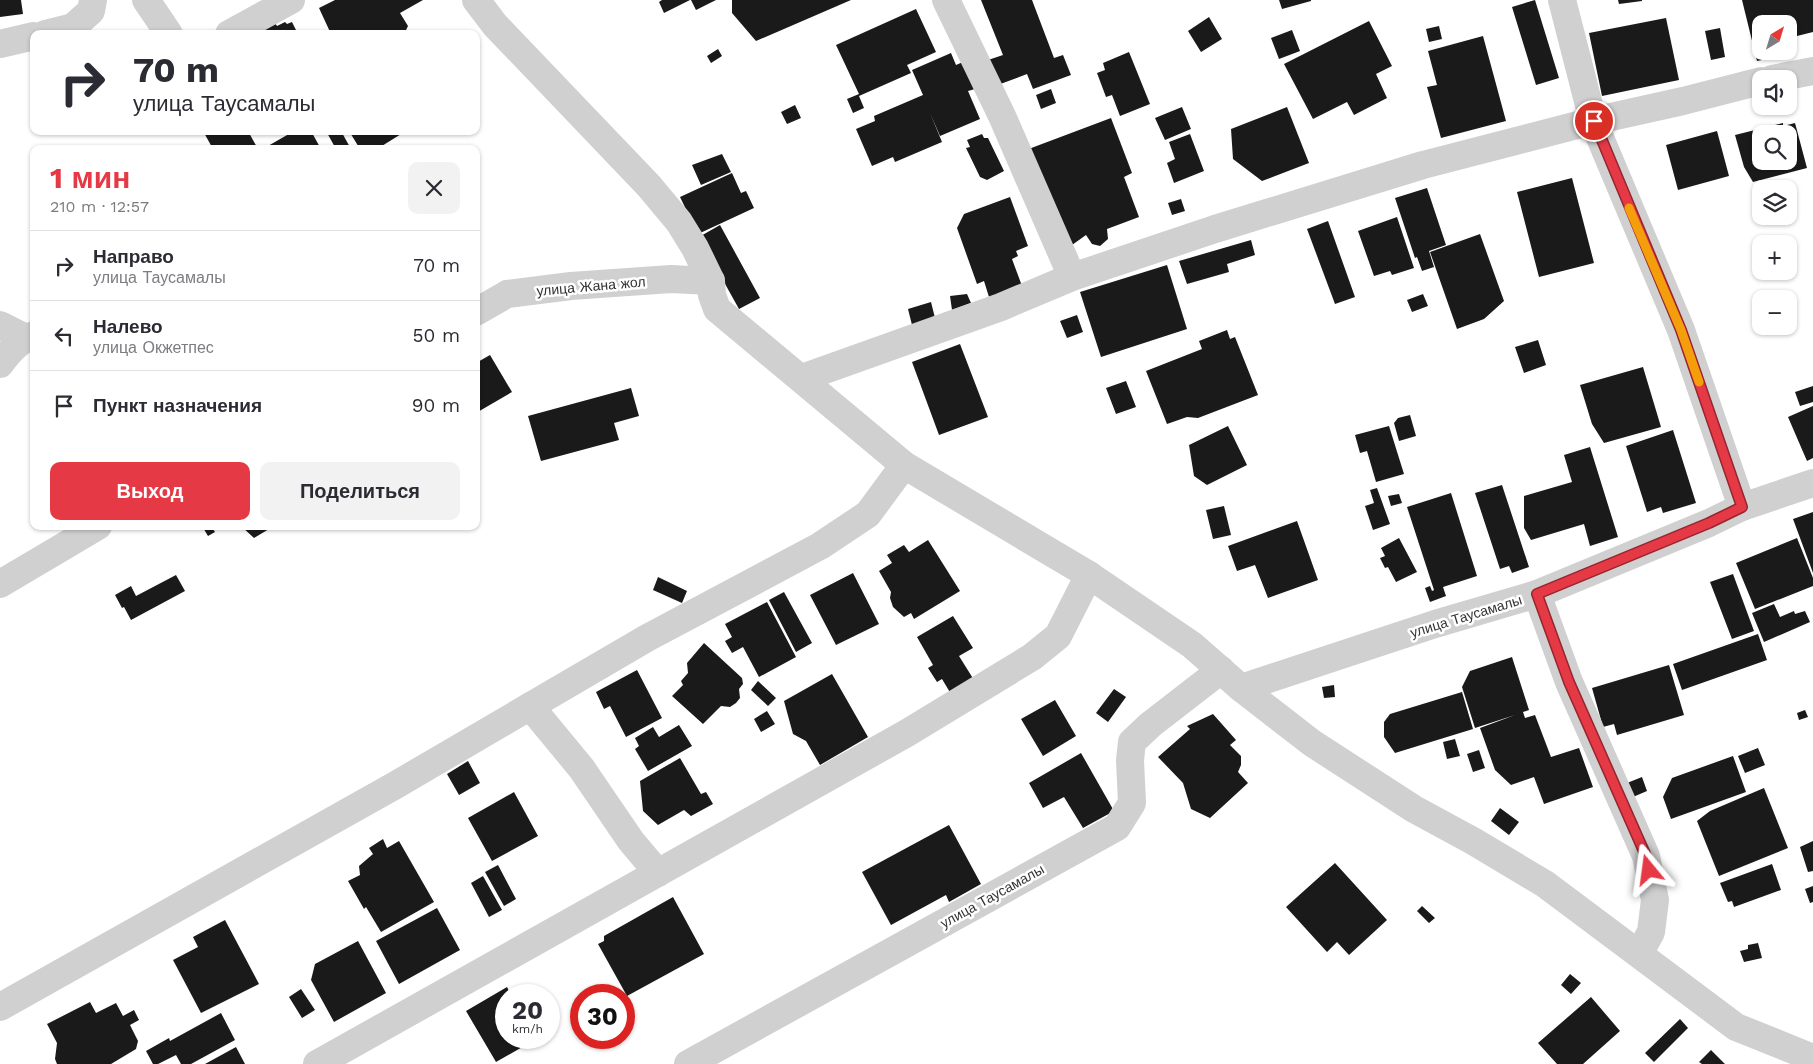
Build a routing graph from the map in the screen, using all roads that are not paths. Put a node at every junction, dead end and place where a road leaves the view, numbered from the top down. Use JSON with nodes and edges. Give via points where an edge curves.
{"nodes":[{"id":1,"x":93,"y":0,"type":"edge"},
{"id":2,"x":146,"y":0,"type":"edge"},
{"id":3,"x":291,"y":0,"type":"edge"},
{"id":4,"x":476,"y":0,"type":"edge"},
{"id":5,"x":946,"y":0,"type":"edge"},
{"id":6,"x":1562,"y":0,"type":"edge"},
{"id":7,"x":61,"y":30,"type":"edge"},
{"id":8,"x":166,"y":30,"type":"edge"},
{"id":9,"x":236,"y":30,"type":"edge"},
{"id":10,"x":30,"y":37,"type":"edge"},
{"id":11,"x":0,"y":44,"type":"edge"},
{"id":12,"x":1813,"y":71,"type":"edge"},
{"id":13,"x":1797,"y":74,"type":"edge"},
{"id":14,"x":1752,"y":83,"type":"edge"},
{"id":15,"x":1594,"y":121,"type":"junction"},
{"id":16,"x":1072,"y":277,"type":"junction"},
{"id":17,"x":711,"y":281,"type":"junction"},
{"id":18,"x":507,"y":294,"type":"junction"},
{"id":19,"x":480,"y":295,"type":"edge"},
{"id":20,"x":480,"y":310,"type":"edge"},
{"id":21,"x":802,"y":378,"type":"junction"},
{"id":22,"x":904,"y":465,"type":"junction"},
{"id":23,"x":1813,"y":483,"type":"edge"},
{"id":24,"x":1742,"y":507,"type":"junction"},
{"id":25,"x":91,"y":530,"type":"edge"},
{"id":26,"x":1088,"y":574,"type":"junction"},
{"id":27,"x":0,"y":584,"type":"edge"},
{"id":28,"x":1537,"y":594,"type":"junction"},
{"id":29,"x":1221,"y":670,"type":"junction"},
{"id":30,"x":1242,"y":688,"type":"junction"},
{"id":31,"x":530,"y":706,"type":"junction"},
{"id":32,"x":658,"y":873,"type":"junction"},
{"id":33,"x":1640,"y":954,"type":"junction"},
{"id":34,"x":0,"y":1007,"type":"edge"},
{"id":35,"x":1813,"y":1058,"type":"edge"},
{"id":36,"x":317,"y":1064,"type":"edge"},
{"id":37,"x":688,"y":1064,"type":"edge"}],
"edges":[{"from":1,"to":7,"type":"street","via":[[91,11],[73,27]]},
{"from":2,"to":8,"type":"street"},
{"from":3,"to":9,"type":"street"},
{"from":4,"to":17,"type":"street","via":[[495,25],[649,186],[679,222]]},
{"from":5,"to":16,"type":"street","via":[[1002,116]]},
{"from":6,"to":15,"type":"street"},
{"from":10,"to":11,"type":"street"},
{"from":12,"to":13,"type":"street"},
{"from":14,"to":15,"type":"street"},
{"from":15,"to":16,"type":"street","via":[[1423,166],[1216,228]]},
{"from":15,"to":24,"type":"street","via":[[1681,330]]},
{"from":16,"to":21,"type":"street","via":[[1001,307]]},
{"from":17,"to":18,"type":"street","name":"улица Жана жол","via":[[671,279]]},
{"from":17,"to":21,"type":"street","via":[[717,309]]},
{"from":18,"to":19,"type":"street"},
{"from":18,"to":20,"type":"street","name":"улица Жана жол"},
{"from":21,"to":22,"type":"street"},
{"from":22,"to":26,"type":"street"},
{"from":22,"to":31,"type":"street","via":[[868,514],[820,546],[647,638]]},
{"from":23,"to":24,"type":"street","name":"улица Таусамалы"},
{"from":24,"to":28,"type":"street","name":"улица Таусамалы"},
{"from":25,"to":27,"type":"street"},
{"from":26,"to":29,"type":"street","via":[[1192,645]]},
{"from":26,"to":32,"type":"street","via":[[1058,636],[1032,657],[907,733]]},
{"from":28,"to":30,"type":"street","name":"улица Таусамалы"},
{"from":28,"to":33,"type":"street","via":[[1569,682],[1646,856],[1655,900],[1651,932]]},
{"from":29,"to":30,"type":"street"},
{"from":29,"to":37,"type":"street","name":"улица Таусамалы","via":[[1132,742],[1132,803],[1117,827]]},
{"from":30,"to":33,"type":"street","via":[[1312,743],[1414,809],[1545,884]]},
{"from":31,"to":32,"type":"street","via":[[582,769]]},
{"from":31,"to":34,"type":"street"},
{"from":32,"to":36,"type":"street"},
{"from":33,"to":35,"type":"street","via":[[1736,1027]]}]}
